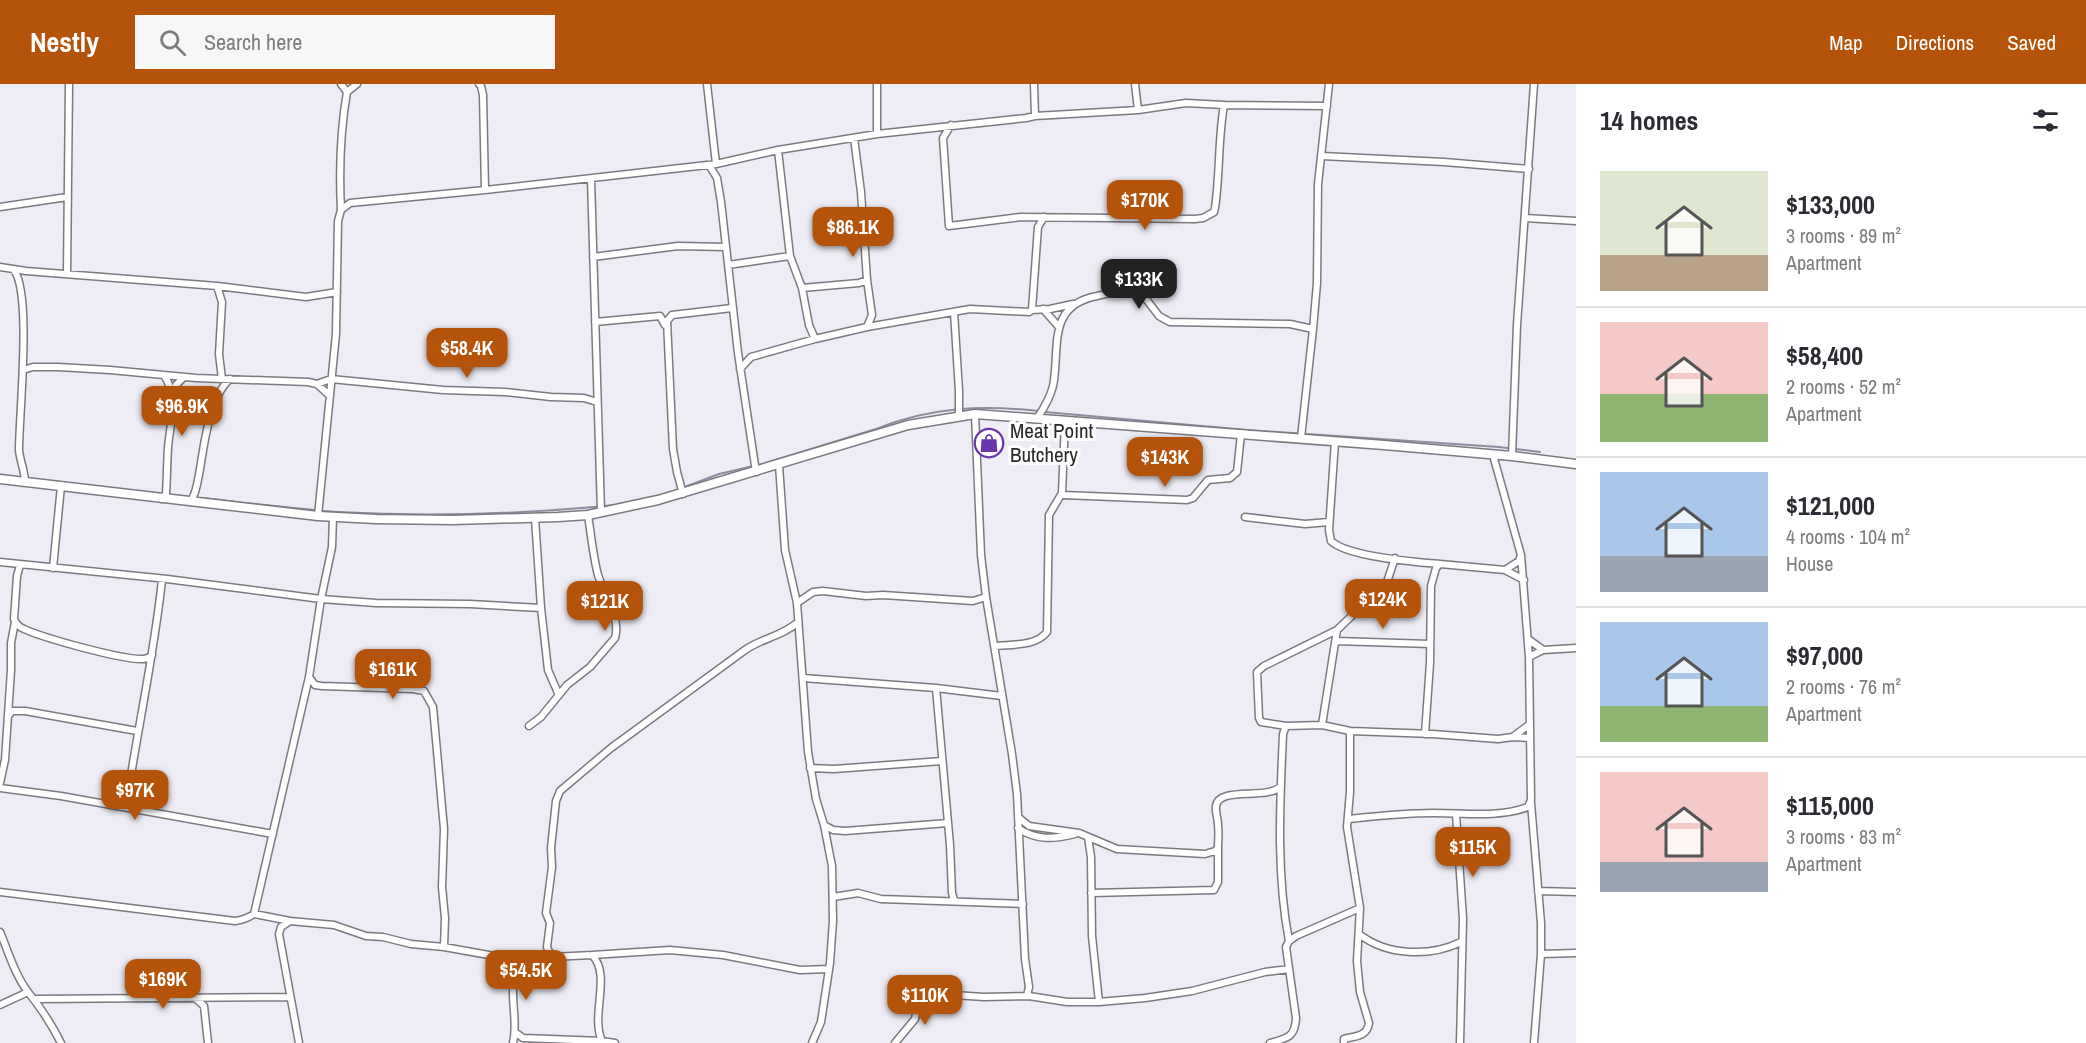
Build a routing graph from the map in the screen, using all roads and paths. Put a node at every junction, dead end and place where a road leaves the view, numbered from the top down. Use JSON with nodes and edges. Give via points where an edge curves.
{"nodes":[{"id":1,"x":69,"y":84,"type":"edge"},
{"id":2,"x":341,"y":84,"type":"edge"},
{"id":3,"x":357,"y":84,"type":"edge"},
{"id":4,"x":479,"y":84,"type":"edge"},
{"id":5,"x":707,"y":84,"type":"edge"},
{"id":6,"x":877,"y":84,"type":"edge"},
{"id":7,"x":1034,"y":84,"type":"edge"},
{"id":8,"x":1135,"y":84,"type":"edge"},
{"id":9,"x":1329,"y":84,"type":"edge"},
{"id":10,"x":1534,"y":84,"type":"edge"},
{"id":11,"x":347,"y":92,"type":"junction"},
{"id":12,"x":1224,"y":105,"type":"junction"},
{"id":13,"x":1327,"y":106,"type":"junction"},
{"id":14,"x":1138,"y":110,"type":"junction"},
{"id":15,"x":1035,"y":116,"type":"junction"},
{"id":16,"x":951,"y":125,"type":"junction"},
{"id":17,"x":878,"y":134,"type":"junction"},
{"id":18,"x":854,"y":138,"type":"junction"},
{"id":19,"x":778,"y":150,"type":"junction"},
{"id":20,"x":1322,"y":156,"type":"junction"},
{"id":21,"x":712,"y":164,"type":"junction"},
{"id":22,"x":1529,"y":169,"type":"junction"},
{"id":23,"x":591,"y":178,"type":"junction"},
{"id":24,"x":485,"y":190,"type":"junction"},
{"id":25,"x":67,"y":196,"type":"junction"},
{"id":26,"x":0,"y":207,"type":"edge"},
{"id":27,"x":341,"y":210,"type":"junction"},
{"id":28,"x":1044,"y":217,"type":"junction"},
{"id":29,"x":1525,"y":218,"type":"junction"},
{"id":30,"x":1576,"y":221,"type":"edge"},
{"id":31,"x":726,"y":247,"type":"junction"},
{"id":32,"x":790,"y":256,"type":"junction"},
{"id":33,"x":592,"y":257,"type":"junction"},
{"id":34,"x":728,"y":265,"type":"junction"},
{"id":35,"x":0,"y":267,"type":"edge"},
{"id":36,"x":14,"y":270,"type":"junction"},
{"id":37,"x":34,"y":272,"type":"junction"},
{"id":38,"x":68,"y":273,"type":"junction"},
{"id":39,"x":867,"y":280,"type":"junction"},
{"id":40,"x":20,"y":282,"type":"junction"},
{"id":41,"x":217,"y":286,"type":"junction"},
{"id":42,"x":802,"y":288,"type":"junction"},
{"id":43,"x":337,"y":292,"type":"junction"},
{"id":44,"x":1073,"y":304,"type":"junction"},
{"id":45,"x":732,"y":308,"type":"junction"},
{"id":46,"x":1043,"y":309,"type":"junction"},
{"id":47,"x":1032,"y":310,"type":"junction"},
{"id":48,"x":954,"y":312,"type":"junction"},
{"id":49,"x":669,"y":315,"type":"junction"},
{"id":50,"x":660,"y":316,"type":"junction"},
{"id":51,"x":596,"y":322,"type":"junction"},
{"id":52,"x":867,"y":327,"type":"junction"},
{"id":53,"x":1059,"y":327,"type":"junction"},
{"id":54,"x":666,"y":328,"type":"junction"},
{"id":55,"x":1313,"y":329,"type":"junction"},
{"id":56,"x":815,"y":339,"type":"junction"},
{"id":57,"x":738,"y":353,"type":"junction"},
{"id":58,"x":751,"y":357,"type":"junction"},
{"id":59,"x":740,"y":369,"type":"junction"},
{"id":60,"x":23,"y":370,"type":"junction"},
{"id":61,"x":164,"y":375,"type":"junction"},
{"id":62,"x":184,"y":377,"type":"junction"},
{"id":63,"x":222,"y":379,"type":"junction"},
{"id":64,"x":230,"y":379,"type":"junction"},
{"id":65,"x":331,"y":379,"type":"junction"},
{"id":66,"x":316,"y":384,"type":"junction"},
{"id":67,"x":172,"y":393,"type":"junction"},
{"id":68,"x":330,"y":396,"type":"junction"},
{"id":69,"x":597,"y":402,"type":"junction"},
{"id":70,"x":975,"y":414,"type":"junction"},
{"id":71,"x":958,"y":415,"type":"junction"},
{"id":72,"x":1037,"y":418,"type":"junction"},
{"id":73,"x":1065,"y":421,"type":"junction"},
{"id":74,"x":1241,"y":434,"type":"junction"},
{"id":75,"x":1301,"y":438,"type":"junction"},
{"id":76,"x":1335,"y":441,"type":"junction"},
{"id":77,"x":1493,"y":455,"type":"junction"},
{"id":78,"x":1512,"y":456,"type":"junction"},
{"id":79,"x":1576,"y":464,"type":"edge"},
{"id":80,"x":779,"y":465,"type":"junction"},
{"id":81,"x":756,"y":472,"type":"junction"},
{"id":82,"x":0,"y":479,"type":"edge"},
{"id":83,"x":25,"y":482,"type":"junction"},
{"id":84,"x":61,"y":486,"type":"junction"},
{"id":85,"x":683,"y":494,"type":"junction"},
{"id":86,"x":1063,"y":495,"type":"dead end"},
{"id":87,"x":162,"y":499,"type":"junction"},
{"id":88,"x":191,"y":501,"type":"junction"},
{"id":89,"x":601,"y":512,"type":"junction"},
{"id":90,"x":588,"y":515,"type":"junction"},
{"id":91,"x":318,"y":516,"type":"junction"},
{"id":92,"x":333,"y":516,"type":"junction"},
{"id":93,"x":1245,"y":517,"type":"dead end"},
{"id":94,"x":536,"y":518,"type":"junction"},
{"id":95,"x":1329,"y":522,"type":"junction"},
{"id":96,"x":1521,"y":555,"type":"junction"},
{"id":97,"x":1395,"y":558,"type":"junction"},
{"id":98,"x":0,"y":562,"type":"edge"},
{"id":99,"x":1440,"y":564,"type":"junction"},
{"id":100,"x":20,"y":565,"type":"junction"},
{"id":101,"x":53,"y":568,"type":"junction"},
{"id":102,"x":1505,"y":570,"type":"junction"},
{"id":103,"x":162,"y":580,"type":"junction"},
{"id":104,"x":1524,"y":580,"type":"junction"},
{"id":105,"x":986,"y":597,"type":"junction"},
{"id":106,"x":321,"y":599,"type":"junction"},
{"id":107,"x":797,"y":603,"type":"junction"},
{"id":108,"x":541,"y":608,"type":"junction"},
{"id":109,"x":15,"y":622,"type":"junction"},
{"id":110,"x":798,"y":622,"type":"junction"},
{"id":111,"x":1337,"y":630,"type":"junction"},
{"id":112,"x":1528,"y":639,"type":"junction"},
{"id":113,"x":1336,"y":641,"type":"junction"},
{"id":114,"x":1430,"y":644,"type":"junction"},
{"id":115,"x":994,"y":646,"type":"junction"},
{"id":116,"x":1576,"y":648,"type":"edge"},
{"id":117,"x":1543,"y":650,"type":"junction"},
{"id":118,"x":152,"y":655,"type":"junction"},
{"id":119,"x":1529,"y":657,"type":"junction"},
{"id":120,"x":309,"y":677,"type":"junction"},
{"id":121,"x":803,"y":678,"type":"junction"},
{"id":122,"x":936,"y":688,"type":"junction"},
{"id":123,"x":558,"y":693,"type":"junction"},
{"id":124,"x":1002,"y":696,"type":"junction"},
{"id":125,"x":8,"y":716,"type":"junction"},
{"id":126,"x":1530,"y":724,"type":"junction"},
{"id":127,"x":1322,"y":725,"type":"junction"},
{"id":128,"x":529,"y":726,"type":"dead end"},
{"id":129,"x":1286,"y":726,"type":"junction"},
{"id":130,"x":137,"y":731,"type":"junction"},
{"id":131,"x":1350,"y":731,"type":"junction"},
{"id":132,"x":1425,"y":734,"type":"junction"},
{"id":133,"x":1513,"y":736,"type":"junction"},
{"id":134,"x":1530,"y":738,"type":"junction"},
{"id":135,"x":942,"y":762,"type":"junction"},
{"id":136,"x":810,"y":768,"type":"junction"},
{"id":137,"x":0,"y":783,"type":"edge"},
{"id":138,"x":1280,"y":787,"type":"junction"},
{"id":139,"x":0,"y":788,"type":"edge"},
{"id":140,"x":1531,"y":800,"type":"junction"},
{"id":141,"x":126,"y":807,"type":"junction"},
{"id":142,"x":1456,"y":814,"type":"junction"},
{"id":143,"x":1018,"y":817,"type":"junction"},
{"id":144,"x":1349,"y":819,"type":"junction"},
{"id":145,"x":948,"y":823,"type":"junction"},
{"id":146,"x":824,"y":825,"type":"junction"},
{"id":147,"x":1018,"y":828,"type":"junction"},
{"id":148,"x":1079,"y":833,"type":"junction"},
{"id":149,"x":273,"y":834,"type":"junction"},
{"id":150,"x":1088,"y":837,"type":"junction"},
{"id":151,"x":1218,"y":848,"type":"junction"},
{"id":152,"x":1538,"y":891,"type":"junction"},
{"id":153,"x":0,"y":892,"type":"edge"},
{"id":154,"x":1576,"y":892,"type":"edge"},
{"id":155,"x":1091,"y":893,"type":"junction"},
{"id":156,"x":833,"y":897,"type":"junction"},
{"id":157,"x":954,"y":900,"type":"junction"},
{"id":158,"x":1023,"y":904,"type":"junction"},
{"id":159,"x":1360,"y":908,"type":"junction"},
{"id":160,"x":254,"y":914,"type":"junction"},
{"id":161,"x":290,"y":921,"type":"junction"},
{"id":162,"x":0,"y":932,"type":"edge"},
{"id":163,"x":1359,"y":934,"type":"junction"},
{"id":164,"x":1289,"y":941,"type":"junction"},
{"id":165,"x":1461,"y":942,"type":"junction"},
{"id":166,"x":444,"y":947,"type":"junction"},
{"id":167,"x":547,"y":947,"type":"junction"},
{"id":168,"x":1576,"y":953,"type":"edge"},
{"id":169,"x":1541,"y":954,"type":"junction"},
{"id":170,"x":592,"y":955,"type":"junction"},
{"id":171,"x":551,"y":956,"type":"junction"},
{"id":172,"x":537,"y":957,"type":"junction"},
{"id":173,"x":511,"y":959,"type":"junction"},
{"id":174,"x":829,"y":969,"type":"junction"},
{"id":175,"x":1289,"y":969,"type":"junction"},
{"id":176,"x":28,"y":992,"type":"junction"},
{"id":177,"x":1027,"y":996,"type":"junction"},
{"id":178,"x":289,"y":997,"type":"junction"},
{"id":179,"x":195,"y":998,"type":"junction"},
{"id":180,"x":36,"y":999,"type":"junction"},
{"id":181,"x":1099,"y":1002,"type":"junction"},
{"id":182,"x":0,"y":1005,"type":"edge"},
{"id":183,"x":516,"y":1032,"type":"junction"},
{"id":184,"x":602,"y":1042,"type":"edge"},
{"id":185,"x":61,"y":1043,"type":"edge"},
{"id":186,"x":208,"y":1043,"type":"edge"},
{"id":187,"x":299,"y":1043,"type":"edge"},
{"id":188,"x":513,"y":1043,"type":"edge"},
{"id":189,"x":615,"y":1043,"type":"edge"},
{"id":190,"x":812,"y":1043,"type":"edge"},
{"id":191,"x":895,"y":1043,"type":"edge"},
{"id":192,"x":1270,"y":1043,"type":"edge"},
{"id":193,"x":1344,"y":1043,"type":"edge"},
{"id":194,"x":1460,"y":1043,"type":"edge"},
{"id":195,"x":1534,"y":1043,"type":"edge"}],
"edges":[{"from":1,"to":25,"type":"street"},
{"from":2,"to":11,"type":"street"},
{"from":3,"to":11,"type":"street"},
{"from":4,"to":24,"type":"street","via":[[483,95]]},
{"from":5,"to":21,"type":"street","via":[[712,112]]},
{"from":6,"to":17,"type":"street"},
{"from":7,"to":15,"type":"street"},
{"from":8,"to":14,"type":"street"},
{"from":9,"to":13,"type":"street"},
{"from":10,"to":22,"type":"street"},
{"from":11,"to":27,"type":"street","via":[[340,144]]},
{"from":12,"to":13,"type":"street"},
{"from":12,"to":14,"type":"street","via":[[1186,103]]},
{"from":12,"to":28,"type":"street","via":[[1218,189],[1214,212],[1208,216]]},
{"from":13,"to":20,"type":"street"},
{"from":14,"to":15,"type":"street"},
{"from":15,"to":16,"type":"street"},
{"from":16,"to":17,"type":"street"},
{"from":16,"to":28,"type":"street","via":[[943,138],[949,226]]},
{"from":17,"to":18,"type":"street"},
{"from":18,"to":19,"type":"street"},
{"from":18,"to":39,"type":"street"},
{"from":19,"to":21,"type":"street"},
{"from":19,"to":32,"type":"street"},
{"from":20,"to":22,"type":"street"},
{"from":20,"to":55,"type":"street"},
{"from":21,"to":23,"type":"street"},
{"from":21,"to":31,"type":"street"},
{"from":22,"to":29,"type":"street"},
{"from":23,"to":24,"type":"street"},
{"from":23,"to":33,"type":"street"},
{"from":24,"to":27,"type":"street","via":[[357,201]]},
{"from":25,"to":26,"type":"street"},
{"from":25,"to":38,"type":"street"},
{"from":27,"to":43,"type":"street"},
{"from":28,"to":47,"type":"street","via":[[1038,227]]},
{"from":29,"to":30,"type":"street"},
{"from":29,"to":78,"type":"street"},
{"from":31,"to":33,"type":"street","via":[[678,246]]},
{"from":31,"to":34,"type":"street"},
{"from":32,"to":34,"type":"street"},
{"from":32,"to":42,"type":"street"},
{"from":33,"to":51,"type":"street"},
{"from":34,"to":45,"type":"street"},
{"from":35,"to":36,"type":"street"},
{"from":36,"to":37,"type":"street"},
{"from":36,"to":40,"type":"street"},
{"from":37,"to":38,"type":"street"},
{"from":37,"to":40,"type":"street"},
{"from":38,"to":41,"type":"street"},
{"from":39,"to":42,"type":"street"},
{"from":39,"to":52,"type":"street","via":[[872,315]]},
{"from":40,"to":60,"type":"street"},
{"from":41,"to":43,"type":"street","via":[[306,297]]},
{"from":41,"to":63,"type":"street","via":[[222,302]]},
{"from":42,"to":56,"type":"street","via":[[808,325]]},
{"from":43,"to":65,"type":"street"},
{"from":44,"to":46,"type":"street"},
{"from":44,"to":53,"type":"street"},
{"from":44,"to":55,"type":"street","via":[[1088,297],[1132,292],[1143,295],[1159,316],[1170,322],[1290,324]]},
{"from":45,"to":49,"type":"street"},
{"from":45,"to":57,"type":"street"},
{"from":46,"to":47,"type":"street"},
{"from":46,"to":53,"type":"street"},
{"from":47,"to":48,"type":"street"},
{"from":48,"to":52,"type":"street"},
{"from":48,"to":71,"type":"street"},
{"from":49,"to":50,"type":"street"},
{"from":49,"to":54,"type":"street"},
{"from":50,"to":51,"type":"street"},
{"from":50,"to":54,"type":"street"},
{"from":51,"to":69,"type":"street"},
{"from":52,"to":56,"type":"street"},
{"from":53,"to":72,"type":"street","via":[[1054,384]]},
{"from":54,"to":85,"type":"street","via":[[674,457]]},
{"from":55,"to":75,"type":"street"},
{"from":56,"to":58,"type":"street"},
{"from":57,"to":58,"type":"street"},
{"from":57,"to":59,"type":"street"},
{"from":58,"to":59,"type":"street"},
{"from":59,"to":81,"type":"street"},
{"from":60,"to":61,"type":"street","via":[[58,367]]},
{"from":60,"to":83,"type":"street","via":[[19,452]]},
{"from":61,"to":62,"type":"street"},
{"from":61,"to":67,"type":"street"},
{"from":62,"to":63,"type":"street"},
{"from":62,"to":67,"type":"street"},
{"from":63,"to":64,"type":"street"},
{"from":64,"to":66,"type":"street"},
{"from":64,"to":88,"type":"street","via":[[222,388],[210,420]]},
{"from":65,"to":66,"type":"street"},
{"from":65,"to":68,"type":"street"},
{"from":65,"to":69,"type":"street"},
{"from":66,"to":68,"type":"street"},
{"from":67,"to":87,"type":"street","via":[[166,494]]},
{"from":68,"to":91,"type":"street"},
{"from":69,"to":89,"type":"street"},
{"from":70,"to":71,"type":"main road"},
{"from":70,"to":72,"type":"main road"},
{"from":70,"to":105,"type":"street"},
{"from":71,"to":80,"type":"main road","via":[[908,425]]},
{"from":72,"to":73,"type":"main road"},
{"from":73,"to":74,"type":"main road"},
{"from":73,"to":115,"type":"street","via":[[1062,493],[1049,515],[1047,632],[1032,642]]},
{"from":74,"to":75,"type":"main road"},
{"from":74,"to":86,"type":"street","via":[[1237,472],[1208,480],[1193,498]]},
{"from":75,"to":76,"type":"main road"},
{"from":76,"to":77,"type":"main road"},
{"from":76,"to":95,"type":"street"},
{"from":77,"to":78,"type":"main road"},
{"from":77,"to":96,"type":"street"},
{"from":78,"to":79,"type":"main road"},
{"from":80,"to":81,"type":"main road"},
{"from":80,"to":107,"type":"street","via":[[785,550]]},
{"from":81,"to":85,"type":"main road"},
{"from":82,"to":83,"type":"main road"},
{"from":83,"to":84,"type":"main road"},
{"from":84,"to":87,"type":"main road"},
{"from":84,"to":101,"type":"street"},
{"from":85,"to":89,"type":"main road"},
{"from":87,"to":88,"type":"main road"},
{"from":88,"to":91,"type":"main road"},
{"from":89,"to":90,"type":"main road"},
{"from":90,"to":94,"type":"main road"},
{"from":90,"to":123,"type":"street","via":[[598,574],[617,633],[590,667]]},
{"from":91,"to":92,"type":"main road"},
{"from":92,"to":94,"type":"main road"},
{"from":92,"to":106,"type":"street","via":[[332,548]]},
{"from":93,"to":95,"type":"street","via":[[1305,524]]},
{"from":94,"to":108,"type":"street"},
{"from":95,"to":97,"type":"street","via":[[1329,535],[1335,545]]},
{"from":96,"to":102,"type":"street","via":[[1519,561]]},
{"from":96,"to":104,"type":"street"},
{"from":97,"to":99,"type":"street"},
{"from":97,"to":111,"type":"street","via":[[1388,582]]},
{"from":98,"to":100,"type":"street"},
{"from":99,"to":102,"type":"street"},
{"from":99,"to":114,"type":"street","via":[[1431,586]]},
{"from":100,"to":101,"type":"street"},
{"from":100,"to":109,"type":"street"},
{"from":101,"to":103,"type":"street"},
{"from":102,"to":104,"type":"street"},
{"from":103,"to":106,"type":"street"},
{"from":103,"to":118,"type":"street"},
{"from":104,"to":112,"type":"street"},
{"from":105,"to":107,"type":"street","via":[[973,601],[823,591],[813,592]]},
{"from":105,"to":115,"type":"street"},
{"from":106,"to":108,"type":"street"},
{"from":106,"to":120,"type":"street"},
{"from":107,"to":110,"type":"street"},
{"from":108,"to":123,"type":"street","via":[[548,670]]},
{"from":109,"to":118,"type":"street","via":[[23,629],[117,655],[147,659]]},
{"from":109,"to":125,"type":"street"},
{"from":110,"to":121,"type":"street"},
{"from":110,"to":167,"type":"street","via":[[745,650],[611,748],[560,791],[551,848]]},
{"from":111,"to":113,"type":"street"},
{"from":111,"to":129,"type":"street","via":[[1257,672],[1261,722]]},
{"from":112,"to":117,"type":"street"},
{"from":112,"to":119,"type":"street"},
{"from":113,"to":114,"type":"street"},
{"from":113,"to":127,"type":"street"},
{"from":114,"to":132,"type":"street"},
{"from":115,"to":124,"type":"street"},
{"from":116,"to":117,"type":"street"},
{"from":117,"to":119,"type":"street"},
{"from":118,"to":130,"type":"street"},
{"from":119,"to":126,"type":"street"},
{"from":120,"to":149,"type":"street"},
{"from":120,"to":166,"type":"street","via":[[315,685],[413,689],[424,691],[430,699],[444,829]]},
{"from":121,"to":122,"type":"street"},
{"from":121,"to":136,"type":"street"},
{"from":122,"to":124,"type":"street"},
{"from":122,"to":135,"type":"street"},
{"from":123,"to":128,"type":"street","via":[[541,717]]},
{"from":124,"to":143,"type":"street"},
{"from":125,"to":130,"type":"street","via":[[12,711],[25,711]]},
{"from":125,"to":137,"type":"street"},
{"from":126,"to":133,"type":"street"},
{"from":126,"to":134,"type":"street"},
{"from":127,"to":129,"type":"street"},
{"from":127,"to":131,"type":"street"},
{"from":129,"to":138,"type":"street"},
{"from":130,"to":141,"type":"street"},
{"from":131,"to":132,"type":"street"},
{"from":131,"to":144,"type":"street"},
{"from":132,"to":133,"type":"street","via":[[1498,739]]},
{"from":133,"to":134,"type":"street"},
{"from":134,"to":140,"type":"street"},
{"from":135,"to":136,"type":"street"},
{"from":135,"to":145,"type":"street"},
{"from":136,"to":146,"type":"street"},
{"from":138,"to":151,"type":"street","via":[[1271,793],[1221,797],[1216,808]]},
{"from":138,"to":164,"type":"street","via":[[1283,894]]},
{"from":139,"to":141,"type":"street"},
{"from":140,"to":142,"type":"street","via":[[1528,807],[1518,811]]},
{"from":140,"to":152,"type":"street"},
{"from":141,"to":149,"type":"street"},
{"from":142,"to":144,"type":"street"},
{"from":142,"to":165,"type":"street"},
{"from":143,"to":147,"type":"street"},
{"from":143,"to":148,"type":"street","via":[[1029,826]]},
{"from":144,"to":159,"type":"street","via":[[1349,846]]},
{"from":145,"to":146,"type":"street","via":[[844,831]]},
{"from":145,"to":157,"type":"street"},
{"from":146,"to":156,"type":"street"},
{"from":147,"to":148,"type":"street","via":[[1039,838]]},
{"from":147,"to":158,"type":"street"},
{"from":148,"to":150,"type":"street"},
{"from":149,"to":160,"type":"street"},
{"from":150,"to":151,"type":"street","via":[[1125,851],[1205,854]]},
{"from":150,"to":155,"type":"street"},
{"from":151,"to":155,"type":"street","via":[[1218,882],[1214,890]]},
{"from":152,"to":154,"type":"street"},
{"from":152,"to":169,"type":"street"},
{"from":153,"to":160,"type":"street","via":[[235,921]]},
{"from":155,"to":181,"type":"street"},
{"from":156,"to":157,"type":"street","via":[[858,893],[881,898]]},
{"from":156,"to":174,"type":"street"},
{"from":157,"to":158,"type":"street"},
{"from":158,"to":177,"type":"street"},
{"from":159,"to":163,"type":"street"},
{"from":159,"to":164,"type":"street"},
{"from":160,"to":161,"type":"street"},
{"from":161,"to":166,"type":"street","via":[[334,925],[366,936]]},
{"from":161,"to":178,"type":"street","via":[[279,934]]},
{"from":162,"to":176,"type":"street"},
{"from":163,"to":165,"type":"street","via":[[1377,946],[1402,952]]},
{"from":163,"to":193,"type":"street","via":[[1359,992],[1369,1023],[1362,1035],[1344,1039]]},
{"from":164,"to":175,"type":"street"},
{"from":165,"to":194,"type":"street"},
{"from":166,"to":173,"type":"street"},
{"from":167,"to":171,"type":"street"},
{"from":167,"to":172,"type":"street"},
{"from":168,"to":169,"type":"street"},
{"from":169,"to":195,"type":"street"},
{"from":170,"to":171,"type":"street"},
{"from":170,"to":174,"type":"street","via":[[670,950],[800,970]]},
{"from":170,"to":184,"type":"street","via":[[601,968],[598,1024]]},
{"from":171,"to":172,"type":"street"},
{"from":172,"to":173,"type":"street"},
{"from":173,"to":183,"type":"street"},
{"from":174,"to":190,"type":"street","via":[[821,1022]]},
{"from":175,"to":181,"type":"street","via":[[1192,991]]},
{"from":175,"to":192,"type":"street","via":[[1295,1029],[1288,1037]]},
{"from":176,"to":180,"type":"street"},
{"from":176,"to":182,"type":"street"},
{"from":177,"to":181,"type":"street","via":[[1061,1002]]},
{"from":177,"to":191,"type":"street","via":[[920,994],[915,1019]]},
{"from":178,"to":179,"type":"street"},
{"from":178,"to":187,"type":"street"},
{"from":179,"to":180,"type":"street"},
{"from":179,"to":186,"type":"street","via":[[204,1006]]},
{"from":180,"to":185,"type":"street"},
{"from":183,"to":184,"type":"street","via":[[523,1038]]},
{"from":183,"to":188,"type":"street"},
{"from":184,"to":189,"type":"street"}]}
